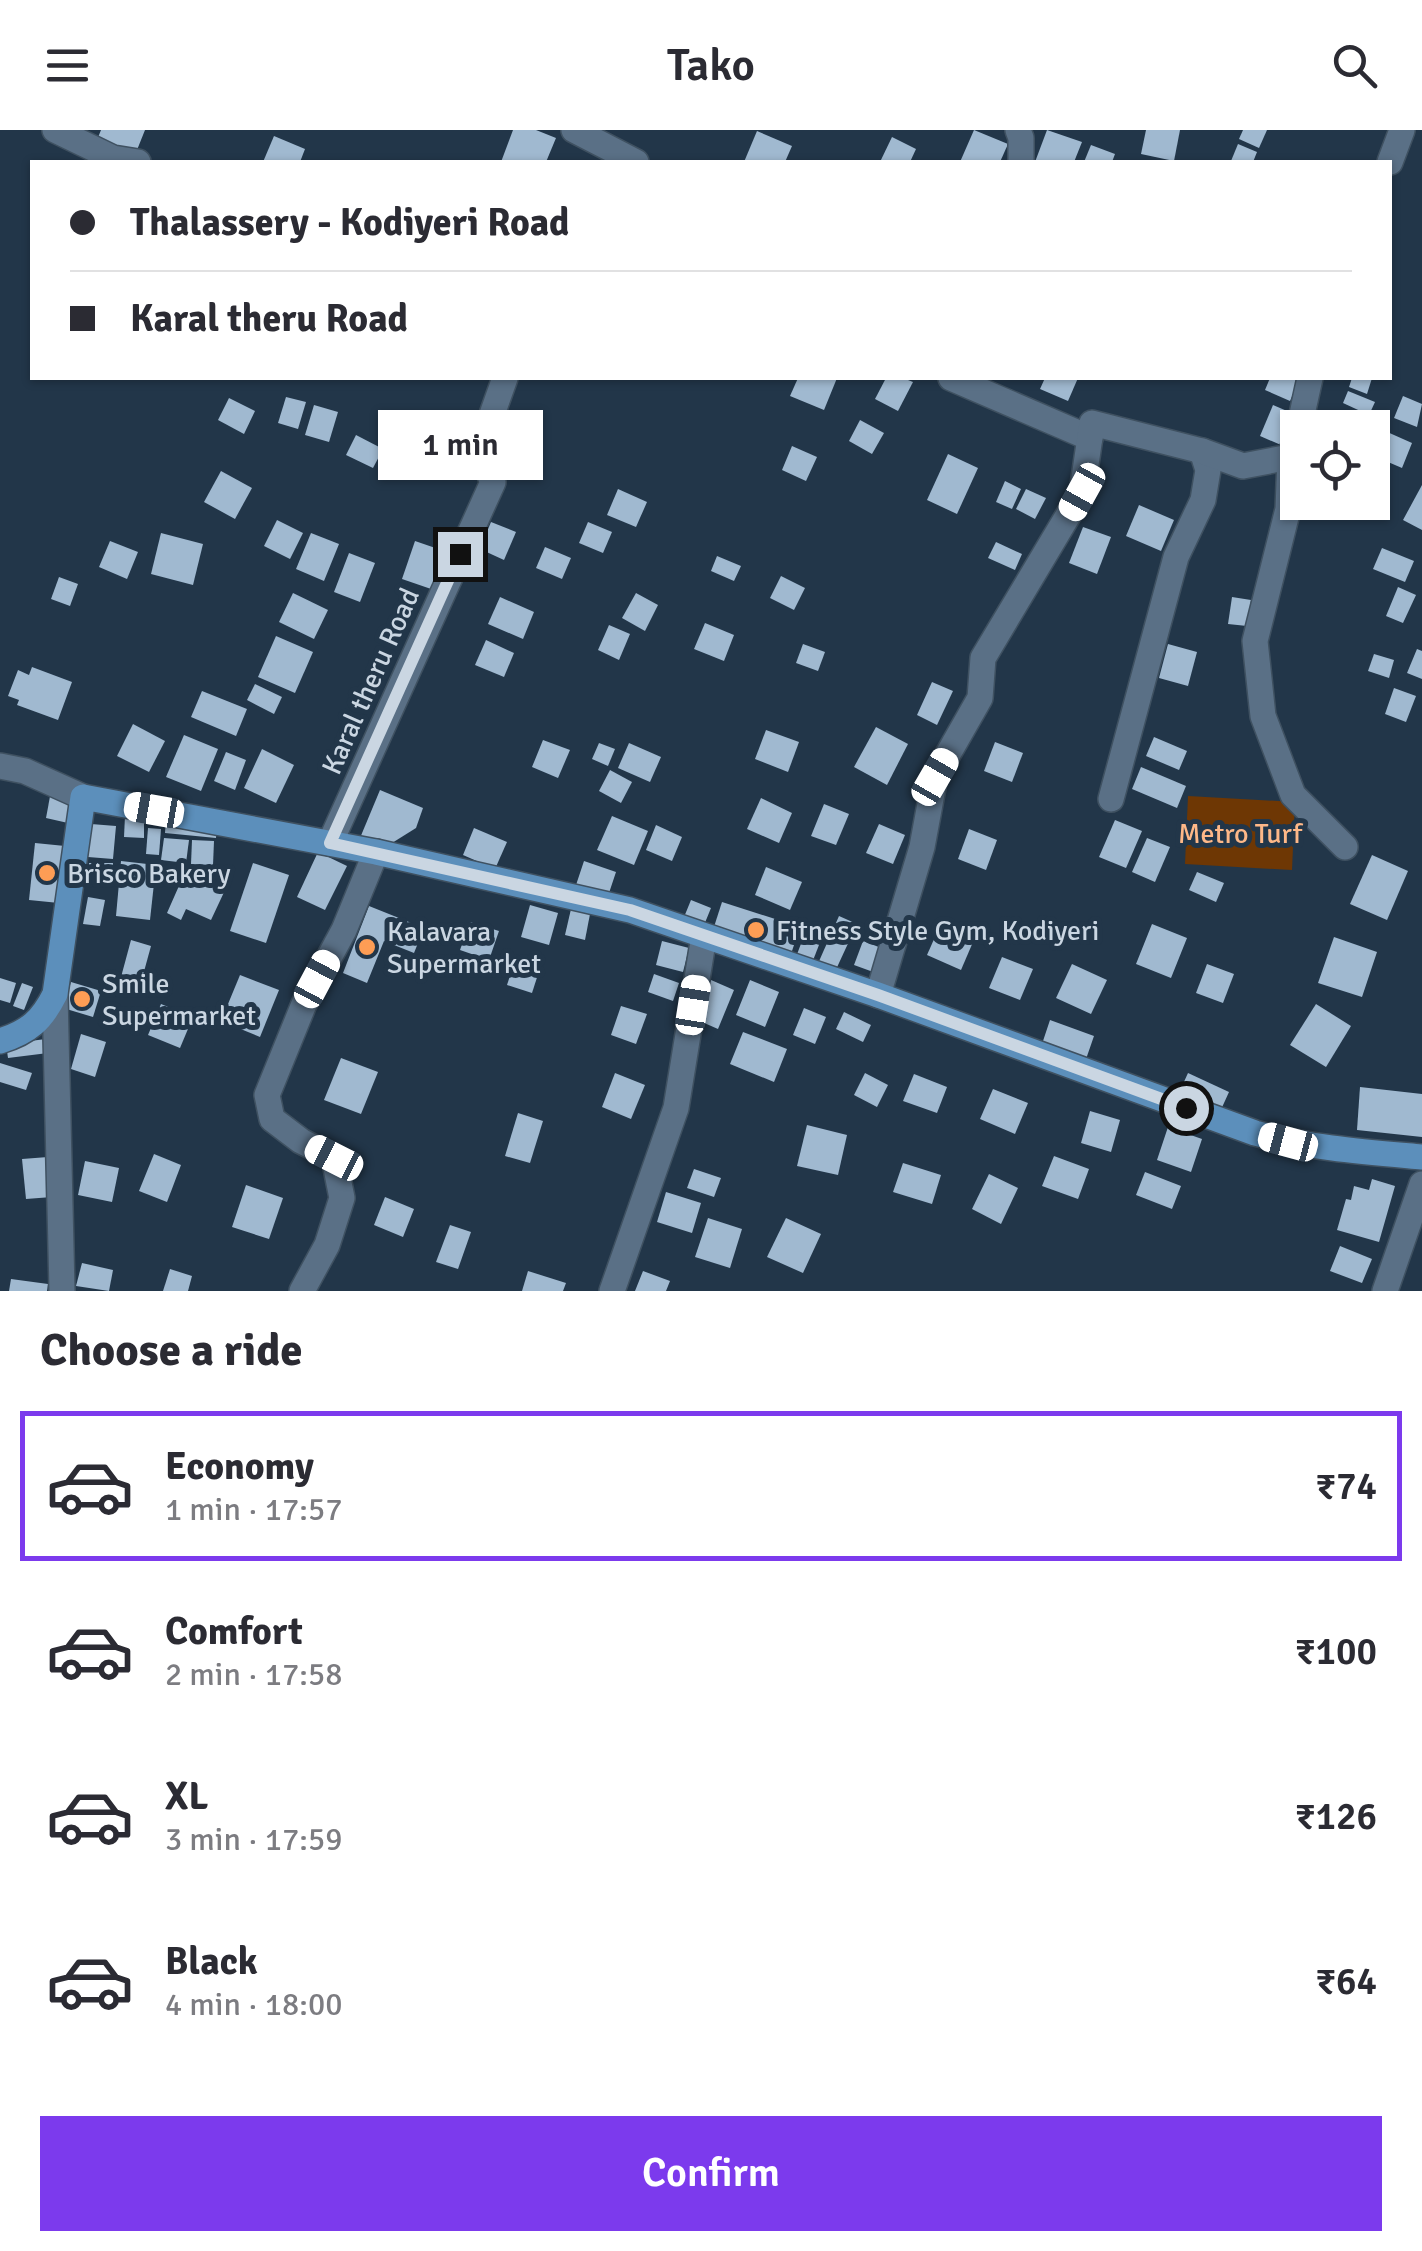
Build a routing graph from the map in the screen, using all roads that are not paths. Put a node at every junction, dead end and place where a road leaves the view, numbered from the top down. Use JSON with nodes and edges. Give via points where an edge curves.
{"nodes":[{"id":1,"x":55,"y":130,"type":"edge"},
{"id":2,"x":1018,"y":130,"type":"edge"},
{"id":3,"x":1402,"y":130,"type":"edge"},
{"id":4,"x":585,"y":145,"type":"edge"},
{"id":5,"x":125,"y":160,"type":"edge"},
{"id":6,"x":630,"y":160,"type":"edge"},
{"id":7,"x":1021,"y":160,"type":"edge"},
{"id":8,"x":1391,"y":160,"type":"edge"},
{"id":9,"x":504,"y":380,"type":"edge"},
{"id":10,"x":956,"y":380,"type":"edge"},
{"id":11,"x":1310,"y":380,"type":"edge"},
{"id":12,"x":1303,"y":410,"type":"edge"},
{"id":13,"x":1090,"y":438,"type":"junction"},
{"id":14,"x":1280,"y":447,"type":"edge"},
{"id":15,"x":1202,"y":451,"type":"junction"},
{"id":16,"x":1285,"y":520,"type":"edge"},
{"id":17,"x":0,"y":766,"type":"edge"},
{"id":18,"x":83,"y":797,"type":"junction"},
{"id":19,"x":1110,"y":799,"type":"dead end"},
{"id":20,"x":330,"y":843,"type":"junction"},
{"id":21,"x":1345,"y":848,"type":"dead end"},
{"id":22,"x":376,"y":852,"type":"junction"},
{"id":23,"x":704,"y":936,"type":"junction"},
{"id":24,"x":55,"y":994,"type":"junction"},
{"id":25,"x":878,"y":995,"type":"junction"},
{"id":26,"x":0,"y":1042,"type":"edge"},
{"id":27,"x":1422,"y":1157,"type":"edge"},
{"id":28,"x":1422,"y":1184,"type":"edge"},
{"id":29,"x":62,"y":1291,"type":"edge"},
{"id":30,"x":302,"y":1291,"type":"edge"},
{"id":31,"x":612,"y":1291,"type":"edge"},
{"id":32,"x":1385,"y":1291,"type":"edge"}],
"edges":[{"from":1,"to":5,"type":"street"},
{"from":2,"to":7,"type":"street"},
{"from":3,"to":8,"type":"street"},
{"from":4,"to":6,"type":"street"},
{"from":9,"to":20,"type":"street","name":"Karal theru Road","via":[[479,451],[493,482]]},
{"from":10,"to":13,"type":"street"},
{"from":11,"to":12,"type":"street"},
{"from":13,"to":15,"type":"street","via":[[1092,423]]},
{"from":13,"to":25,"type":"street","via":[[1082,492],[983,658],[980,698],[935,777],[922,847]]},
{"from":14,"to":15,"type":"street","via":[[1243,466]]},
{"from":15,"to":19,"type":"street","via":[[1208,470],[1203,500],[1176,557]]},
{"from":16,"to":21,"type":"street","via":[[1255,641],[1262,716],[1293,795]]},
{"from":17,"to":18,"type":"street"},
{"from":18,"to":20,"type":"main road"},
{"from":18,"to":24,"type":"main road"},
{"from":20,"to":22,"type":"main road"},
{"from":22,"to":23,"type":"main road","via":[[630,910]]},
{"from":22,"to":30,"type":"street","via":[[266,1095],[272,1119],[334,1158],[342,1198]]},
{"from":23,"to":25,"type":"main road"},
{"from":23,"to":31,"type":"street","via":[[676,1108]]},
{"from":24,"to":26,"type":"main road","via":[[43,1018]]},
{"from":24,"to":29,"type":"street"},
{"from":25,"to":27,"type":"main road","via":[[1255,1134]]},
{"from":28,"to":32,"type":"street"}]}
